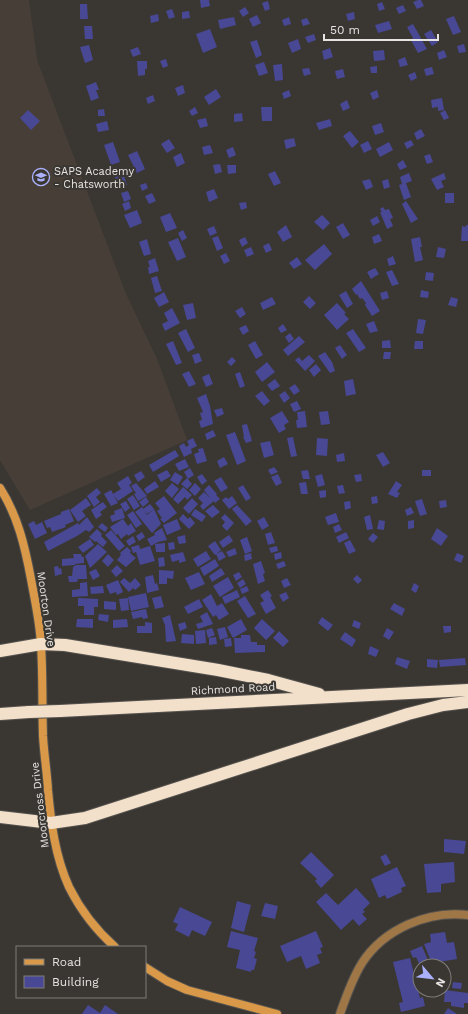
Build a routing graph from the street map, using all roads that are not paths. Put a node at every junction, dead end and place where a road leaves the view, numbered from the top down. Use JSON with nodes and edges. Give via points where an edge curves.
{"nodes":[{"id":1,"x":0,"y":488,"type":"edge"},
{"id":2,"x":41,"y":644,"type":"junction"},
{"id":3,"x":0,"y":651,"type":"edge"},
{"id":4,"x":468,"y":690,"type":"edge"},
{"id":5,"x":329,"y":697,"type":"junction"},
{"id":6,"x":468,"y":702,"type":"edge"},
{"id":7,"x":0,"y":714,"type":"edge"},
{"id":8,"x":44,"y":738,"type":"joint"},
{"id":9,"x":0,"y":817,"type":"edge"},
{"id":10,"x":51,"y":823,"type":"junction"},
{"id":11,"x":468,"y":915,"type":"edge"},
{"id":12,"x":114,"y":946,"type":"edge"},
{"id":13,"x":146,"y":968,"type":"edge"},
{"id":14,"x":277,"y":1014,"type":"edge"},
{"id":15,"x":340,"y":1014,"type":"edge"}],
"edges":[{"from":1,"to":2,"type":"street","name":"Moorton Drive","via":[[19,526],[27,554]]},
{"from":2,"to":3,"type":"highway"},
{"from":2,"to":5,"type":"highway","via":[[65,645],[218,670],[268,680]]},
{"from":2,"to":8,"type":"street","name":"Moorton Drive"},
{"from":4,"to":5,"type":"highway","name":"Richmond Road"},
{"from":5,"to":7,"type":"highway","name":"Richmond Road","bridge":true},
{"from":6,"to":10,"type":"highway","via":[[408,714],[85,818]]},
{"from":8,"to":10,"type":"street","name":"Moorcross Drive"},
{"from":9,"to":10,"type":"highway"},
{"from":10,"to":12,"type":"street","name":"Moorcross Drive","via":[[56,849],[70,888],[94,924]]},
{"from":11,"to":15,"type":"street","via":[[422,918],[407,924],[377,945],[362,962]]},
{"from":13,"to":14,"type":"street","via":[[187,990]]}]}
